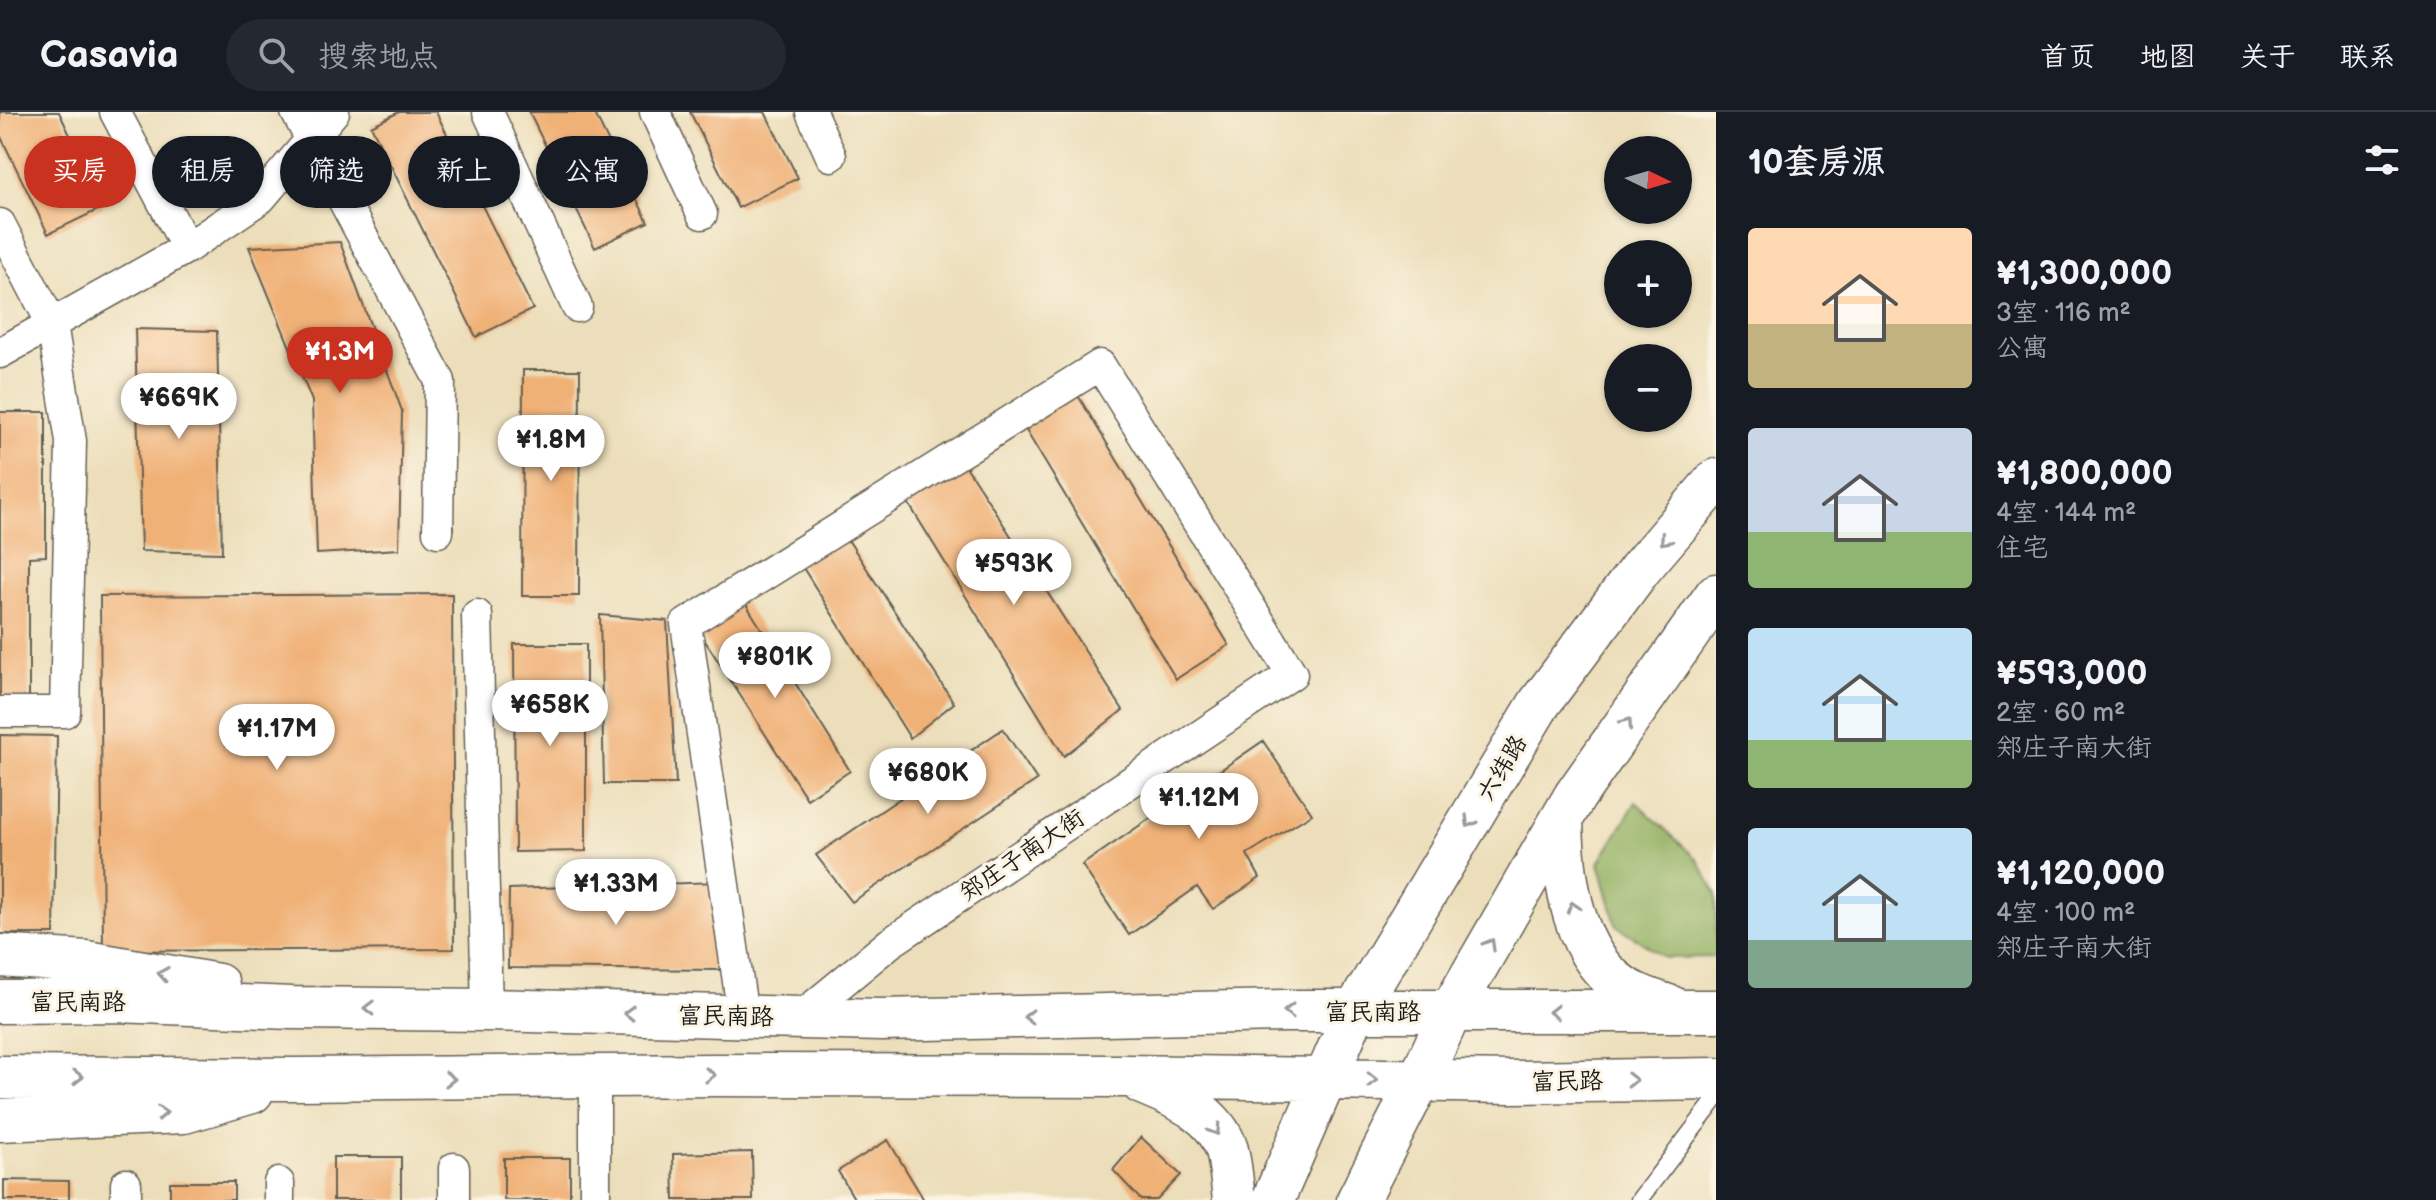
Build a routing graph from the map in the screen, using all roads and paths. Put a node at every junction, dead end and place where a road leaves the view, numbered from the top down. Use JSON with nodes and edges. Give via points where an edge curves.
{"nodes":[{"id":1,"x":115,"y":112,"type":"edge"},
{"id":2,"x":296,"y":112,"type":"edge"},
{"id":3,"x":334,"y":112,"type":"edge"},
{"id":4,"x":488,"y":112,"type":"edge"},
{"id":5,"x":655,"y":112,"type":"edge"},
{"id":6,"x":811,"y":112,"type":"edge"},
{"id":7,"x":308,"y":136,"type":"edge"},
{"id":8,"x":314,"y":136,"type":"edge"},
{"id":9,"x":831,"y":156,"type":"dead end"},
{"id":10,"x":280,"y":176,"type":"edge"},
{"id":11,"x":346,"y":208,"type":"edge"},
{"id":12,"x":702,"y":214,"type":"dead end"},
{"id":13,"x":0,"y":224,"type":"edge"},
{"id":14,"x":187,"y":248,"type":"junction"},
{"id":15,"x":577,"y":307,"type":"dead end"},
{"id":16,"x":52,"y":324,"type":"junction"},
{"id":17,"x":0,"y":353,"type":"edge"},
{"id":18,"x":1716,"y":480,"type":"edge"},
{"id":19,"x":438,"y":532,"type":"dead end"},
{"id":20,"x":1716,"y":595,"type":"edge"},
{"id":21,"x":477,"y":615,"type":"dead end"},
{"id":22,"x":0,"y":712,"type":"edge"},
{"id":23,"x":1562,"y":819,"type":"junction"},
{"id":24,"x":0,"y":956,"type":"edge"},
{"id":25,"x":0,"y":1002,"type":"edge"},
{"id":26,"x":292,"y":1008,"type":"junction"},
{"id":27,"x":487,"y":1010,"type":"junction"},
{"id":28,"x":1451,"y":1011,"type":"junction"},
{"id":29,"x":1699,"y":1012,"type":"edge"},
{"id":30,"x":1354,"y":1013,"type":"junction"},
{"id":31,"x":743,"y":1016,"type":"junction"},
{"id":32,"x":799,"y":1018,"type":"junction"},
{"id":33,"x":1126,"y":1076,"type":"junction"},
{"id":34,"x":0,"y":1077,"type":"edge"},
{"id":35,"x":595,"y":1077,"type":"junction"},
{"id":36,"x":297,"y":1079,"type":"junction"},
{"id":37,"x":1716,"y":1079,"type":"edge"},
{"id":38,"x":1325,"y":1080,"type":"junction"},
{"id":39,"x":1419,"y":1081,"type":"junction"},
{"id":40,"x":1716,"y":1099,"type":"edge"},
{"id":41,"x":0,"y":1120,"type":"edge"},
{"id":42,"x":454,"y":1168,"type":"dead end"},
{"id":43,"x":454,"y":1200,"type":"edge"},
{"id":44,"x":595,"y":1200,"type":"edge"},
{"id":45,"x":1234,"y":1200,"type":"edge"},
{"id":46,"x":1273,"y":1200,"type":"edge"},
{"id":47,"x":1358,"y":1200,"type":"edge"},
{"id":48,"x":1639,"y":1200,"type":"edge"}],
"edges":[{"from":1,"to":14,"type":"street"},
{"from":2,"to":7,"type":"street"},
{"from":3,"to":8,"type":"street"},
{"from":4,"to":15,"type":"street"},
{"from":5,"to":12,"type":"street"},
{"from":6,"to":9,"type":"street"},
{"from":10,"to":14,"type":"street","via":[[261,198]]},
{"from":11,"to":19,"type":"street","via":[[440,381]]},
{"from":13,"to":16,"type":"street"},
{"from":14,"to":16,"type":"street"},
{"from":16,"to":17,"type":"street"},
{"from":16,"to":22,"type":"street","via":[[71,441],[65,712]]},
{"from":18,"to":30,"type":"main road","name":"六纬路","one_way":true,"via":[[1640,569],[1539,704]]},
{"from":23,"to":20,"type":"main road","one_way":true},
{"from":21,"to":27,"type":"street"},
{"from":28,"to":23,"type":"main road","one_way":true},
{"from":29,"to":23,"type":"main road","one_way":true,"via":[[1628,990],[1598,964],[1569,896]]},
{"from":26,"to":24,"type":"main road","one_way":true,"via":[[242,989],[168,975]]},
{"from":25,"to":26,"type":"main road","name":"富民南路"},
{"from":27,"to":26,"type":"main road","name":"富民南路","one_way":true},
{"from":31,"to":27,"type":"main road","name":"富民南路","one_way":true},
{"from":29,"to":28,"type":"main road","one_way":true},
{"from":28,"to":30,"type":"main road","name":"富民南路"},
{"from":28,"to":39,"type":"main road"},
{"from":30,"to":32,"type":"main road","name":"富民南路","one_way":true},
{"from":30,"to":38,"type":"main road","name":"六纬路"},
{"from":31,"to":32,"type":"main road","name":"富民南路"},
{"from":31,"to":32,"type":"street","name":"郑庄子南大街","via":[[686,624],[1100,365],[1292,674],[890,943]]},
{"from":35,"to":33,"type":"main road","one_way":true},
{"from":33,"to":38,"type":"main road","name":"富民路"},
{"from":33,"to":45,"type":"main road","one_way":true,"via":[[1206,1116],[1227,1149]]},
{"from":34,"to":36,"type":"main road","one_way":true},
{"from":36,"to":35,"type":"main road","one_way":true},
{"from":35,"to":44,"type":"street"},
{"from":41,"to":36,"type":"main road","one_way":true,"via":[[184,1112]]},
{"from":39,"to":37,"type":"main road","name":"富民路","one_way":true},
{"from":38,"to":39,"type":"main road","name":"富民路","one_way":true},
{"from":38,"to":46,"type":"main road"},
{"from":39,"to":47,"type":"main road"},
{"from":40,"to":48,"type":"lane"},
{"from":42,"to":43,"type":"street"}]}
